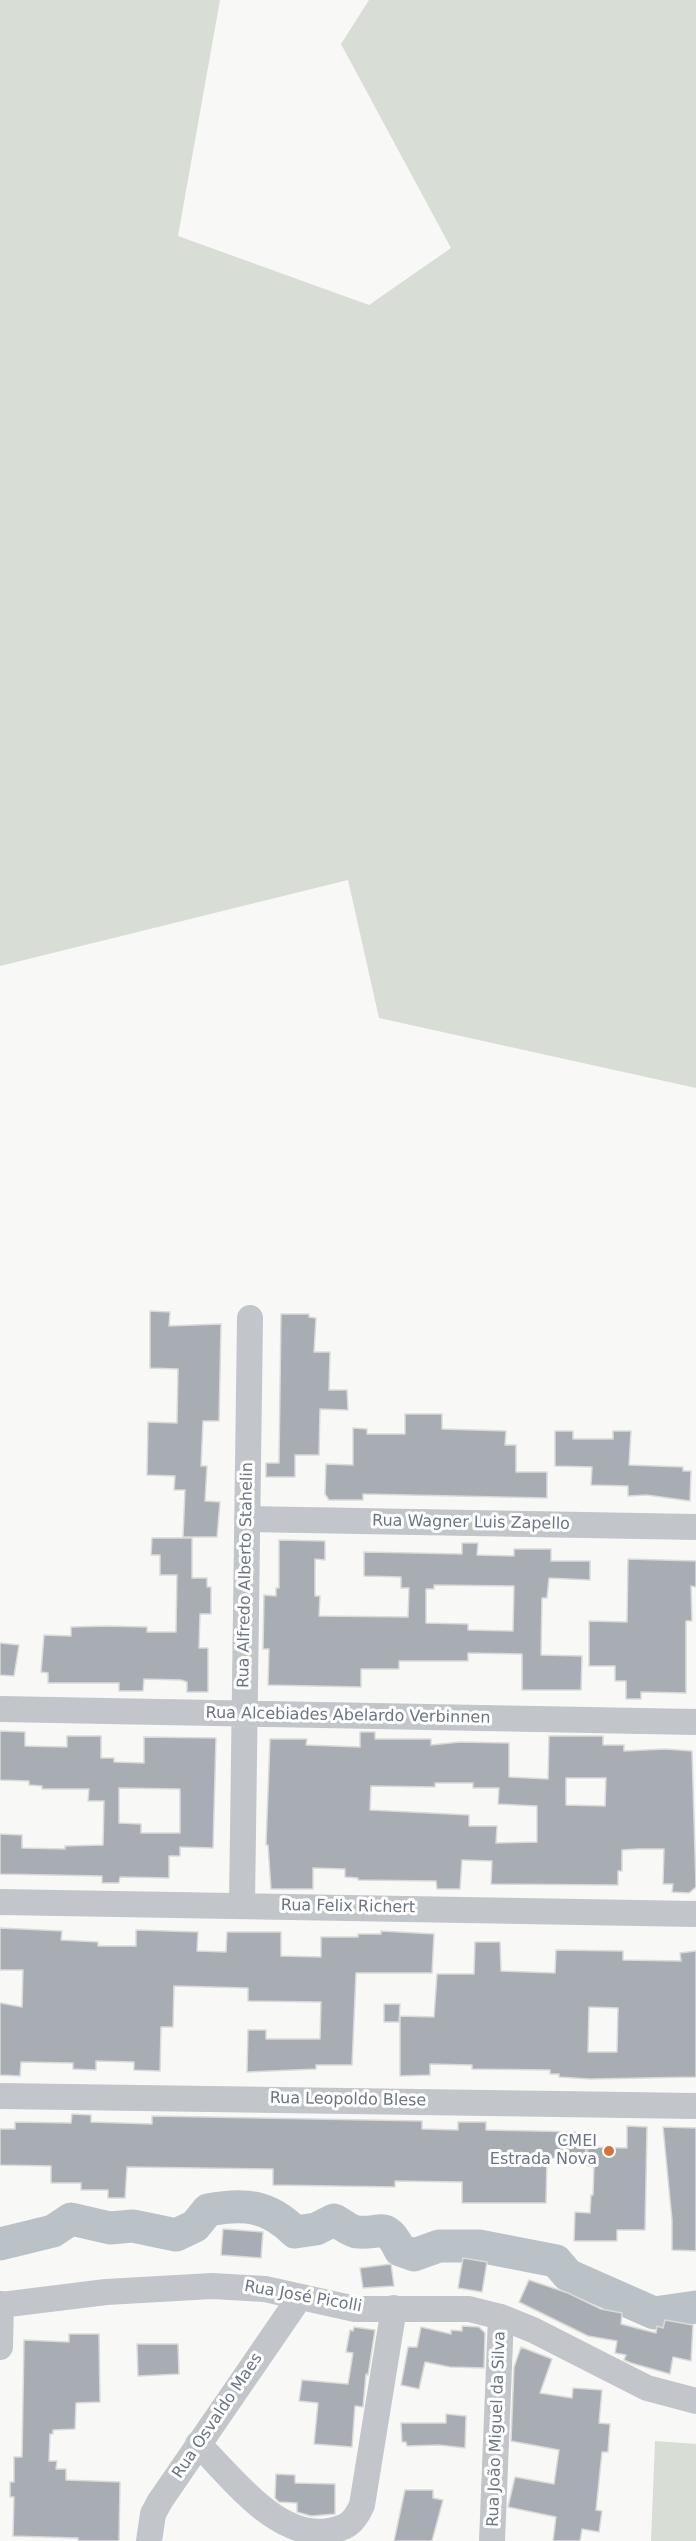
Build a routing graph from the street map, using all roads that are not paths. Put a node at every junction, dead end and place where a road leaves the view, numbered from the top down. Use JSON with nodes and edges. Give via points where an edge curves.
{"nodes":[{"id":1,"x":250,"y":1318,"type":"dead end"},
{"id":2,"x":247,"y":1519,"type":"junction"},
{"id":3,"x":696,"y":1527,"type":"edge"},
{"id":4,"x":0,"y":1709,"type":"edge"},
{"id":5,"x":245,"y":1714,"type":"junction"},
{"id":6,"x":696,"y":1722,"type":"edge"},
{"id":7,"x":0,"y":1902,"type":"edge"},
{"id":8,"x":242,"y":1905,"type":"junction"},
{"id":9,"x":696,"y":1914,"type":"edge"},
{"id":10,"x":0,"y":2096,"type":"edge"},
{"id":11,"x":696,"y":2106,"type":"edge"},
{"id":12,"x":300,"y":2297,"type":"junction"},
{"id":13,"x":0,"y":2305,"type":"edge"},
{"id":14,"x":394,"y":2308,"type":"junction"},
{"id":15,"x":501,"y":2316,"type":"junction"},
{"id":16,"x":0,"y":2347,"type":"edge"},
{"id":17,"x":696,"y":2401,"type":"edge"},
{"id":18,"x":198,"y":2444,"type":"junction"},
{"id":19,"x":149,"y":2541,"type":"edge"},
{"id":20,"x":492,"y":2541,"type":"edge"}],
"edges":[{"from":1,"to":2,"type":"street","name":"Rua Alfredo Alberto Stahelin"},
{"from":2,"to":3,"type":"street","name":"Rua Wagner Luis Zapello"},
{"from":2,"to":5,"type":"street","name":"Rua Alfredo Alberto Stahelin"},
{"from":4,"to":5,"type":"street","name":"Rua Alcebiades Abelardo Verbinnen"},
{"from":5,"to":6,"type":"street","name":"Rua Alcebiades Abelardo Verbinnen"},
{"from":5,"to":8,"type":"street","name":"Rua Alfredo Alberto Stahelin"},
{"from":7,"to":8,"type":"street","name":"Rua Felix Richert"},
{"from":8,"to":9,"type":"street","name":"Rua Felix Richert"},
{"from":10,"to":11,"type":"street","name":"Rua Leopoldo Blese"},
{"from":12,"to":13,"type":"street","name":"Rua José Picolli","via":[[248,2286],[212,2286],[106,2292]]},
{"from":12,"to":14,"type":"street","name":"Rua José Picolli","via":[[340,2307]]},
{"from":12,"to":18,"type":"street","name":"Rua Osvaldo Maes"},
{"from":13,"to":16,"type":"street"},
{"from":14,"to":15,"type":"street","name":"Rua José Picolli","via":[[460,2308]]},
{"from":14,"to":18,"type":"street","via":[[362,2505],[356,2520],[345,2528],[314,2533],[289,2527],[272,2516]]},
{"from":15,"to":17,"type":"street","name":"Rua José Picolli","via":[[624,2379],[669,2396]]},
{"from":15,"to":20,"type":"street","name":"Rua João Miguel da Silva"},
{"from":18,"to":19,"type":"street","name":"Rua Osvaldo Maes","via":[[153,2514]]}]}
